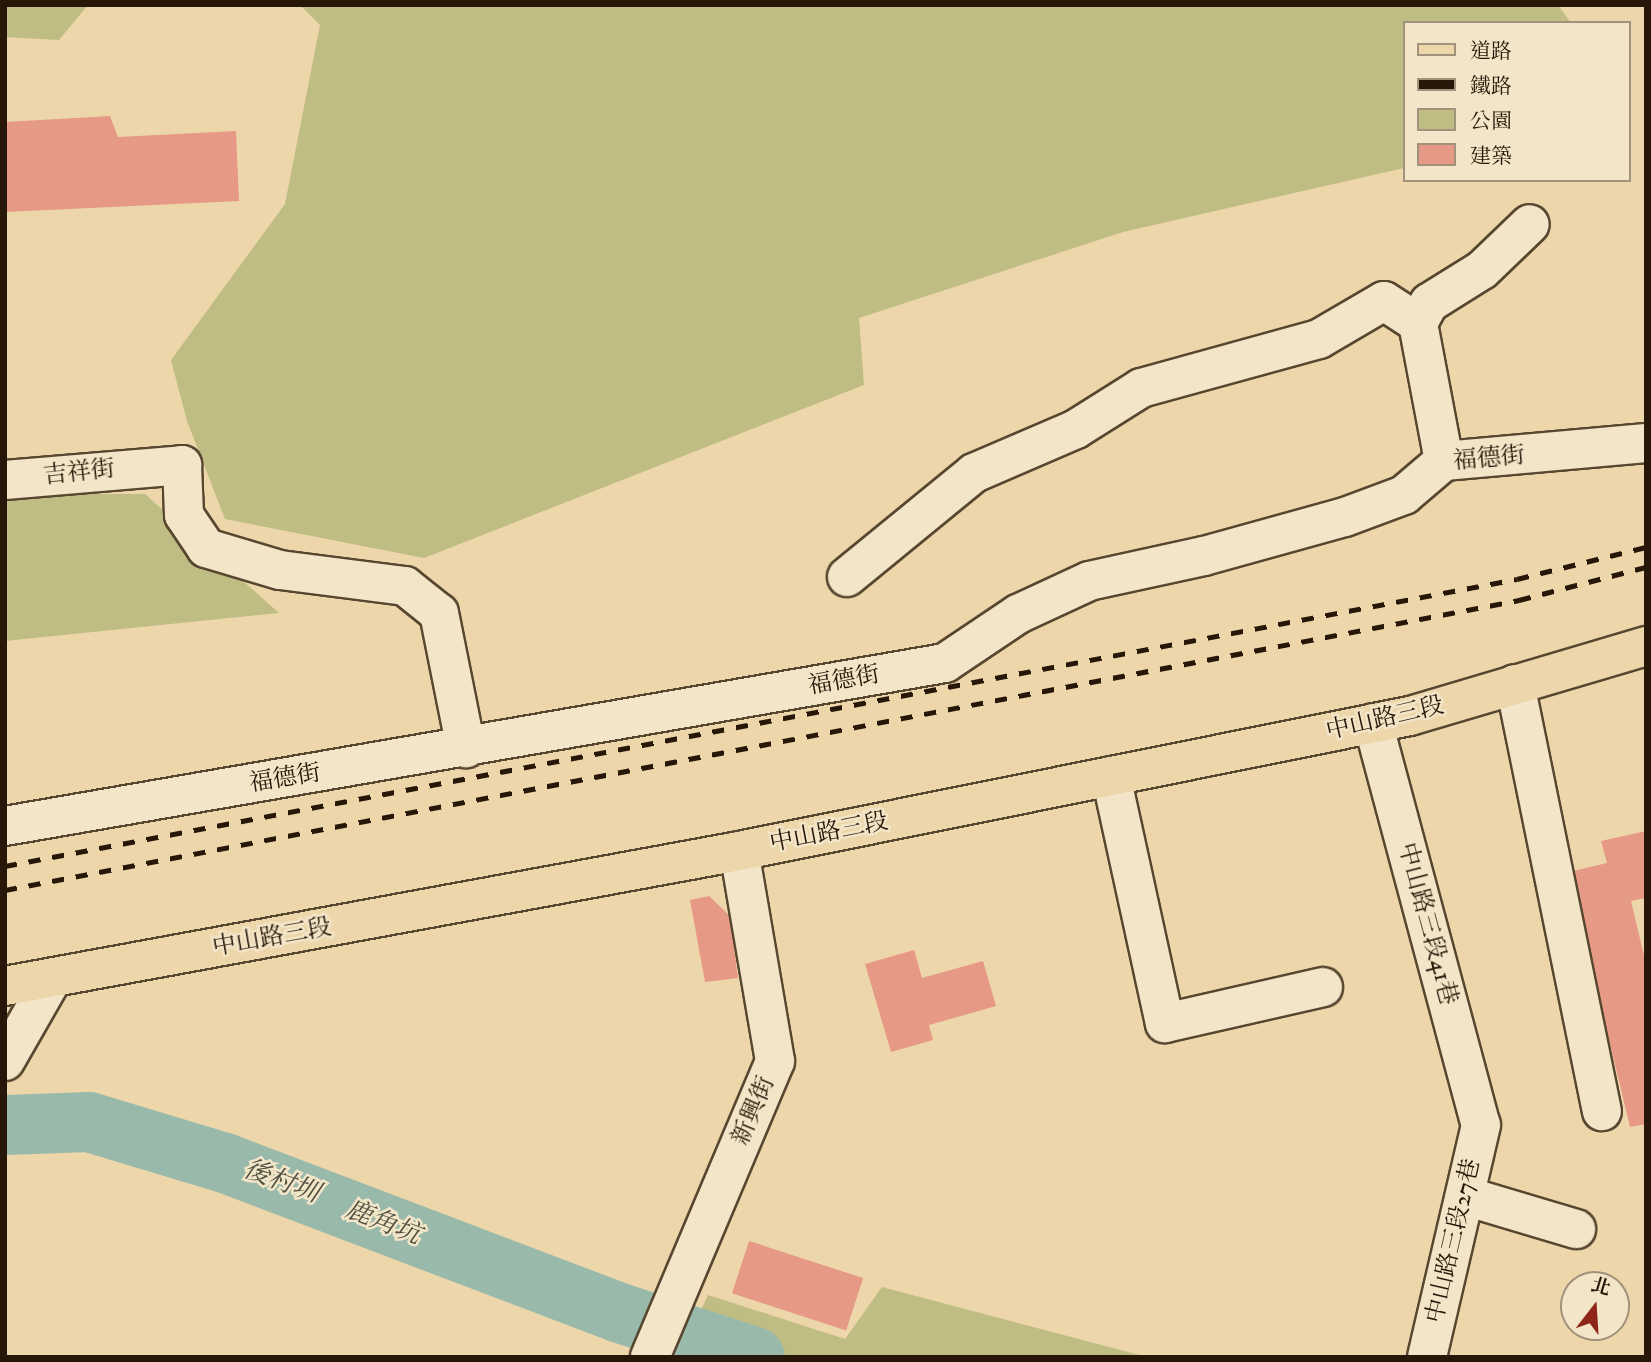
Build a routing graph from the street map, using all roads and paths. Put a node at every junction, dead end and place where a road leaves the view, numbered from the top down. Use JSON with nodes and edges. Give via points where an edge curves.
{"nodes":[{"id":1,"x":1530,"y":224,"type":"dead end"},
{"id":2,"x":1418,"y":323,"type":"junction"},
{"id":3,"x":1646,"y":443,"type":"edge"},
{"id":4,"x":1444,"y":461,"type":"junction"},
{"id":5,"x":5,"y":480,"type":"edge"},
{"id":6,"x":847,"y":577,"type":"dead end"},
{"id":7,"x":1646,"y":646,"type":"edge"},
{"id":8,"x":1515,"y":684,"type":"junction"},
{"id":9,"x":1373,"y":723,"type":"junction"},
{"id":10,"x":466,"y":748,"type":"junction"},
{"id":11,"x":1111,"y":776,"type":"junction"},
{"id":12,"x":5,"y":826,"type":"edge"},
{"id":13,"x":738,"y":851,"type":"junction"},
{"id":14,"x":52,"y":979,"type":"junction"},
{"id":15,"x":5,"y":986,"type":"edge"},
{"id":16,"x":1323,"y":988,"type":"dead end"},
{"id":17,"x":5,"y":1061,"type":"edge"},
{"id":18,"x":1602,"y":1111,"type":"dead end"},
{"id":19,"x":1481,"y":1125,"type":"joint"},
{"id":20,"x":1465,"y":1196,"type":"junction"},
{"id":21,"x":1576,"y":1229,"type":"dead end"},
{"id":22,"x":650,"y":1357,"type":"edge"},
{"id":23,"x":1427,"y":1357,"type":"edge"}],
"edges":[{"from":1,"to":2,"type":"street","via":[[1482,270],[1429,303]]},
{"from":2,"to":4,"type":"street"},
{"from":2,"to":6,"type":"street","via":[[1384,301],[1319,339],[1142,388],[1076,429],[974,473]]},
{"from":3,"to":4,"type":"street","name":"福德街"},
{"from":4,"to":10,"type":"street","name":"福德街","via":[[1404,495],[1345,517],[1089,581],[1018,614],[945,663]]},
{"from":5,"to":10,"type":"street","name":"吉祥街","via":[[183,466],[184,515],[206,548],[280,570],[405,586],[439,613]]},
{"from":7,"to":8,"type":"main road","name":"中山路三段"},
{"from":8,"to":9,"type":"main road","name":"中山路三段"},
{"from":8,"to":18,"type":"street"},
{"from":9,"to":11,"type":"main road","name":"中山路三段"},
{"from":9,"to":19,"type":"street","name":"中山路三段41巷"},
{"from":10,"to":12,"type":"street","name":"福德街"},
{"from":11,"to":13,"type":"main road","name":"中山路三段"},
{"from":11,"to":16,"type":"street","via":[[1165,1023]]},
{"from":13,"to":14,"type":"main road","name":"中山路三段"},
{"from":13,"to":22,"type":"street","name":"新興街","via":[[775,1061]]},
{"from":14,"to":15,"type":"main road","name":"中山路三段"},
{"from":14,"to":17,"type":"street"},
{"from":19,"to":20,"type":"street","name":"中山路三段27巷"},
{"from":20,"to":21,"type":"street"},
{"from":20,"to":23,"type":"street","name":"中山路三段27巷"}]}
